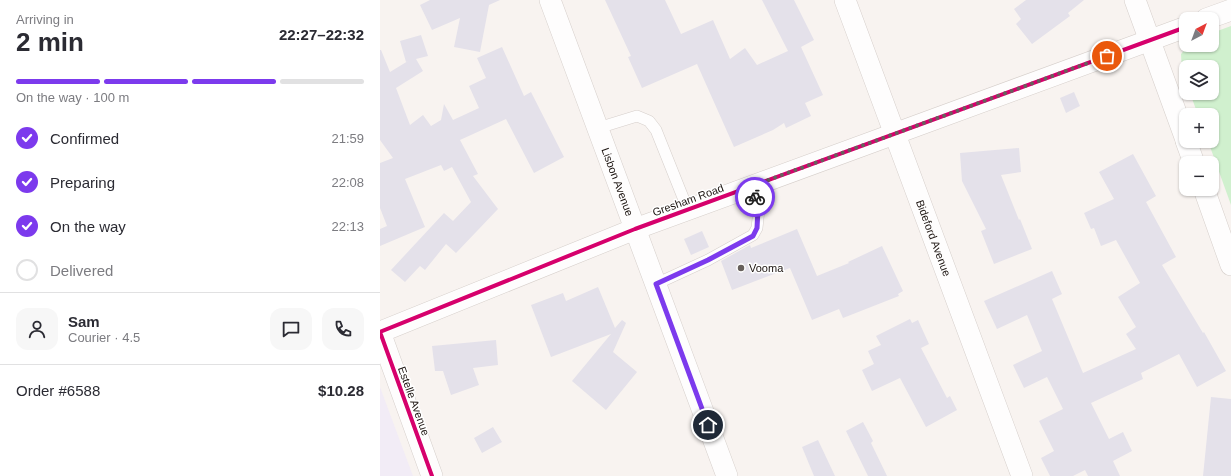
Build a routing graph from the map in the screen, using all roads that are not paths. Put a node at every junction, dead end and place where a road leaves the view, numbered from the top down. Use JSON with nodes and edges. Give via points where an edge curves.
{"nodes":[{"id":1,"x":550,"y":0,"type":"edge"},
{"id":2,"x":846,"y":0,"type":"edge"},
{"id":3,"x":1135,"y":0,"type":"edge"},
{"id":4,"x":1231,"y":10,"type":"edge"},
{"id":5,"x":1219,"y":14,"type":"edge"},
{"id":6,"x":1179,"y":29,"type":"edge"},
{"id":7,"x":1150,"y":40,"type":"junction"},
{"id":8,"x":1179,"y":121,"type":"edge"},
{"id":9,"x":598,"y":128,"type":"junction"},
{"id":10,"x":894,"y":134,"type":"junction"},
{"id":11,"x":752,"y":186,"type":"junction"},
{"id":12,"x":1207,"y":196,"type":"edge"},
{"id":13,"x":688,"y":210,"type":"junction"},
{"id":14,"x":635,"y":229,"type":"junction"},
{"id":15,"x":1231,"y":264,"type":"edge"},
{"id":16,"x":656,"y":284,"type":"junction"},
{"id":17,"x":380,"y":332,"type":"edge"},
{"id":18,"x":432,"y":476,"type":"edge"},
{"id":19,"x":727,"y":476,"type":"edge"},
{"id":20,"x":1022,"y":476,"type":"edge"}],
"edges":[{"from":1,"to":9,"type":"street","name":"Lisbon Avenue"},
{"from":2,"to":10,"type":"street","name":"Bideford Avenue"},
{"from":3,"to":7,"type":"street"},
{"from":4,"to":5,"type":"street"},
{"from":6,"to":7,"type":"street","name":"Gresham Road"},
{"from":7,"to":8,"type":"street"},
{"from":7,"to":10,"type":"street","name":"Gresham Road"},
{"from":9,"to":13,"type":"lane","via":[[637,116],[649,121],[656,130]]},
{"from":9,"to":14,"type":"street","name":"Lisbon Avenue"},
{"from":10,"to":11,"type":"street","name":"Gresham Road"},
{"from":10,"to":20,"type":"street","name":"Bideford Avenue"},
{"from":11,"to":13,"type":"street","name":"Gresham Road"},
{"from":11,"to":16,"type":"lane","via":[[758,209],[757,228],[753,236]]},
{"from":12,"to":15,"type":"street"},
{"from":13,"to":14,"type":"street","name":"Gresham Road"},
{"from":14,"to":16,"type":"street","name":"Lisbon Avenue"},
{"from":14,"to":17,"type":"street","name":"Gresham Road"},
{"from":16,"to":19,"type":"street","name":"Lisbon Avenue"},
{"from":17,"to":18,"type":"street","name":"Estelle Avenue"}]}
